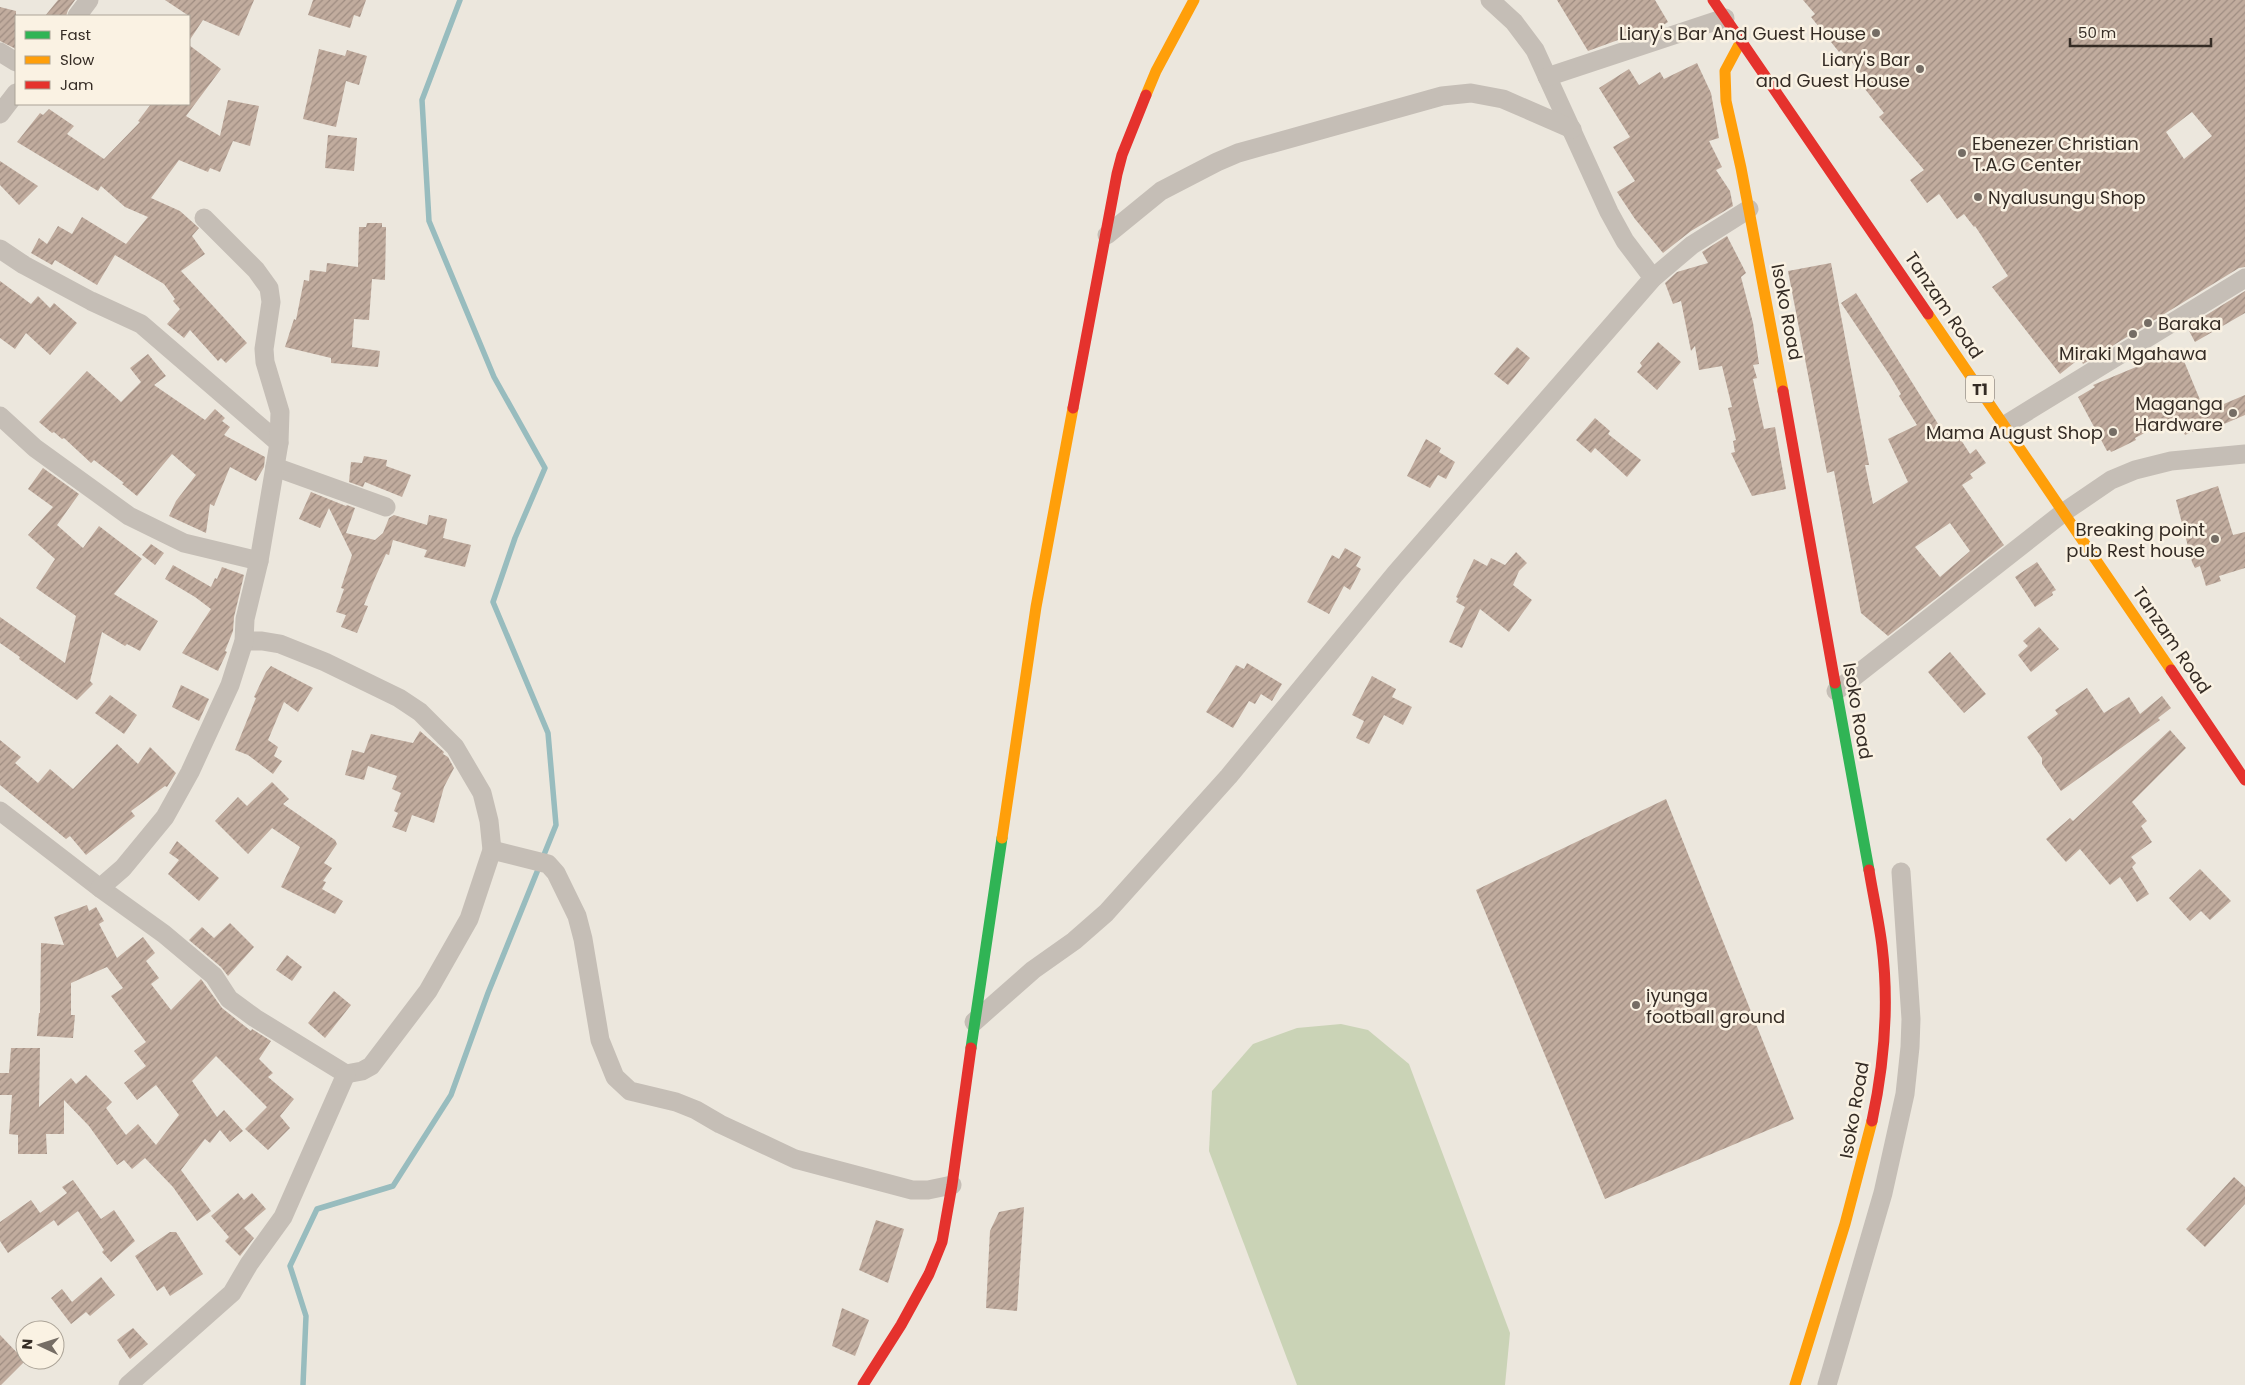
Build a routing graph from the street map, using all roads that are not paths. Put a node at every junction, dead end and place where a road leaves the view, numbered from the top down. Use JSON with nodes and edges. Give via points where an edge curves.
{"nodes":[{"id":1,"x":89,"y":0,"type":"edge"},
{"id":2,"x":1194,"y":0,"type":"edge"},
{"id":3,"x":1490,"y":0,"type":"edge"},
{"id":4,"x":1713,"y":0,"type":"edge"},
{"id":5,"x":78,"y":15,"type":"edge"},
{"id":6,"x":1725,"y":18,"type":"junction"},
{"id":7,"x":1741,"y":41,"type":"junction"},
{"id":8,"x":0,"y":52,"type":"edge"},
{"id":9,"x":15,"y":61,"type":"edge"},
{"id":10,"x":1547,"y":77,"type":"junction"},
{"id":11,"x":15,"y":94,"type":"edge"},
{"id":12,"x":0,"y":114,"type":"edge"},
{"id":13,"x":1572,"y":129,"type":"junction"},
{"id":14,"x":1749,"y":209,"type":"junction"},
{"id":15,"x":204,"y":218,"type":"dead end"},
{"id":16,"x":1107,"y":235,"type":"junction"},
{"id":17,"x":0,"y":249,"type":"edge"},
{"id":18,"x":1653,"y":278,"type":"junction"},
{"id":19,"x":2245,"y":278,"type":"edge"},
{"id":20,"x":0,"y":416,"type":"edge"},
{"id":21,"x":2005,"y":425,"type":"junction"},
{"id":22,"x":279,"y":443,"type":"junction"},
{"id":23,"x":2245,"y":454,"type":"edge"},
{"id":24,"x":275,"y":467,"type":"junction"},
{"id":25,"x":386,"y":507,"type":"dead end"},
{"id":26,"x":2064,"y":512,"type":"junction"},
{"id":27,"x":259,"y":560,"type":"junction"},
{"id":28,"x":244,"y":640,"type":"junction"},
{"id":29,"x":1836,"y":691,"type":"junction"},
{"id":30,"x":2245,"y":780,"type":"edge"},
{"id":31,"x":0,"y":811,"type":"edge"},
{"id":32,"x":492,"y":850,"type":"junction"},
{"id":33,"x":1901,"y":872,"type":"dead end"},
{"id":34,"x":100,"y":888,"type":"junction"},
{"id":35,"x":974,"y":1022,"type":"junction"},
{"id":36,"x":346,"y":1074,"type":"junction"},
{"id":37,"x":952,"y":1184,"type":"junction"},
{"id":38,"x":128,"y":1385,"type":"edge"},
{"id":39,"x":863,"y":1385,"type":"edge"},
{"id":40,"x":1795,"y":1385,"type":"edge"},
{"id":41,"x":1826,"y":1385,"type":"edge"}],
"edges":[{"from":1,"to":5,"type":"street"},
{"from":2,"to":16,"type":"main road","via":[[1156,71],[1122,155]]},
{"from":3,"to":10,"type":"street","via":[[1514,22],[1535,50]]},
{"from":4,"to":6,"type":"main road","name":"Tanzam Road","number":"T1"},
{"from":6,"to":7,"type":"main road","name":"Tanzam Road","number":"T1"},
{"from":6,"to":10,"type":"street"},
{"from":7,"to":14,"type":"main road","name":"Isoko Road","via":[[1726,72],[1726,101]]},
{"from":7,"to":21,"type":"main road","name":"Tanzam Road","number":"T1"},
{"from":8,"to":9,"type":"street"},
{"from":10,"to":13,"type":"street"},
{"from":11,"to":12,"type":"street"},
{"from":13,"to":16,"type":"street","via":[[1504,99],[1472,93],[1442,96],[1217,162],[1161,191]]},
{"from":13,"to":18,"type":"street","via":[[1609,212],[1625,241]]},
{"from":14,"to":18,"type":"street","via":[[1692,244]]},
{"from":14,"to":29,"type":"main road","name":"Isoko Road"},
{"from":15,"to":22,"type":"street","via":[[256,270],[269,288],[271,302],[264,349],[280,412]]},
{"from":16,"to":35,"type":"main road","via":[[1036,607]]},
{"from":17,"to":22,"type":"street","via":[[91,301],[141,324]]},
{"from":18,"to":35,"type":"street","via":[[1395,574],[1229,776],[1106,913],[1033,970]]},
{"from":19,"to":21,"type":"street"},
{"from":20,"to":27,"type":"street","via":[[35,448],[129,516],[184,543]]},
{"from":21,"to":26,"type":"main road","name":"Tanzam Road","number":"T1"},
{"from":22,"to":24,"type":"street"},
{"from":23,"to":26,"type":"street","via":[[2171,461],[2135,470],[2110,480]]},
{"from":24,"to":25,"type":"street"},
{"from":24,"to":27,"type":"street"},
{"from":26,"to":29,"type":"street"},
{"from":26,"to":30,"type":"main road","name":"Tanzam Road","number":"T1"},
{"from":27,"to":28,"type":"street","via":[[245,619]]},
{"from":28,"to":32,"type":"street","via":[[280,644],[325,662],[376,685],[420,712],[455,746],[482,793]]},
{"from":28,"to":34,"type":"street","via":[[230,685],[178,794],[142,847]]},
{"from":29,"to":40,"type":"main road","name":"Isoko Road","via":[[1882,946],[1886,979],[1884,1016],[1877,1095],[1859,1176]]},
{"from":31,"to":34,"type":"street"},
{"from":32,"to":36,"type":"street","via":[[469,919],[428,991],[371,1066]]},
{"from":32,"to":37,"type":"street","via":[[548,864],[556,873],[577,916],[600,1040],[611,1070],[630,1091],[696,1110],[795,1159],[912,1190]]},
{"from":33,"to":41,"type":"street","via":[[1910,1019],[1905,1094],[1883,1193]]},
{"from":34,"to":36,"type":"street","via":[[164,934],[214,976],[229,999]]},
{"from":35,"to":37,"type":"main road"},
{"from":36,"to":38,"type":"street","via":[[283,1217],[232,1293]]},
{"from":37,"to":39,"type":"main road","via":[[942,1242],[929,1274]]}]}
